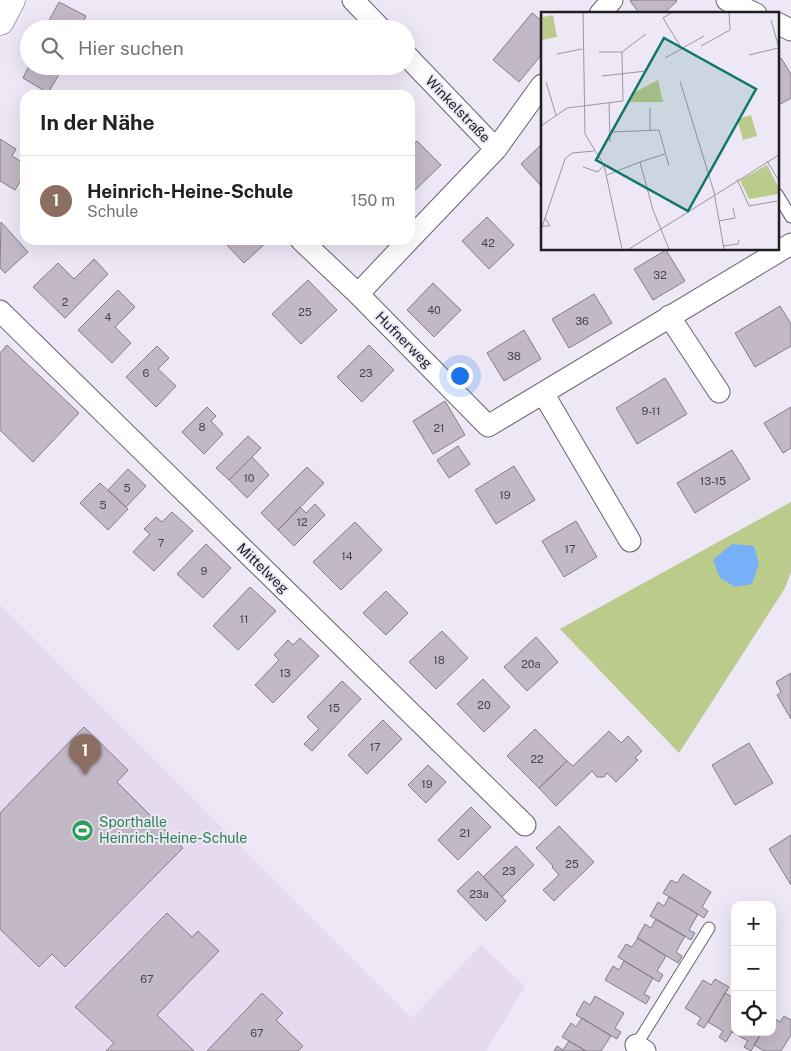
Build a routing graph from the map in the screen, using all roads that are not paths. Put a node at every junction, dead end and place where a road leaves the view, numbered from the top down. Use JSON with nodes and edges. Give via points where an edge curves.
{"nodes":[{"id":1,"x":11,"y":0,"type":"edge"},
{"id":2,"x":353,"y":0,"type":"edge"},
{"id":3,"x":612,"y":0,"type":"edge"},
{"id":4,"x":727,"y":0,"type":"edge"},
{"id":5,"x":602,"y":12,"type":"edge"},
{"id":6,"x":752,"y":12,"type":"edge"},
{"id":7,"x":372,"y":20,"type":"edge"},
{"id":8,"x":0,"y":21,"type":"edge"},
{"id":9,"x":778,"y":24,"type":"edge"},
{"id":10,"x":791,"y":30,"type":"edge"},
{"id":11,"x":415,"y":64,"type":"edge"},
{"id":12,"x":541,"y":85,"type":"edge"},
{"id":13,"x":496,"y":148,"type":"junction"},
{"id":14,"x":778,"y":196,"type":"edge"},
{"id":15,"x":791,"y":217,"type":"edge"},
{"id":16,"x":415,"y":235,"type":"edge"},
{"id":17,"x":791,"y":244,"type":"edge"},
{"id":18,"x":306,"y":245,"type":"edge"},
{"id":19,"x":405,"y":245,"type":"edge"},
{"id":20,"x":358,"y":294,"type":"junction"},
{"id":21,"x":0,"y":311,"type":"edge"},
{"id":22,"x":670,"y":316,"type":"junction"},
{"id":23,"x":719,"y":392,"type":"dead end"},
{"id":24,"x":543,"y":393,"type":"junction"},
{"id":25,"x":630,"y":541,"type":"dead end"},
{"id":26,"x":525,"y":825,"type":"dead end"},
{"id":27,"x":709,"y":928,"type":"dead end"},
{"id":28,"x":638,"y":1049,"type":"edge"}],
"edges":[{"from":1,"to":8,"type":"street"},
{"from":2,"to":7,"type":"street"},
{"from":3,"to":5,"type":"street"},
{"from":4,"to":6,"type":"street"},
{"from":9,"to":10,"type":"street"},
{"from":11,"to":13,"type":"street","name":"Winkelstraße"},
{"from":12,"to":13,"type":"street","name":"Winkelstraße"},
{"from":13,"to":16,"type":"street"},
{"from":14,"to":15,"type":"lane"},
{"from":17,"to":22,"type":"street","name":"Hufnerweg"},
{"from":18,"to":20,"type":"street","name":"Hufnerweg"},
{"from":19,"to":20,"type":"street"},
{"from":20,"to":24,"type":"street","name":"Hufnerweg","via":[[488,426]]},
{"from":21,"to":26,"type":"street","name":"Mittelweg"},
{"from":22,"to":23,"type":"street"},
{"from":22,"to":24,"type":"street","name":"Hufnerweg"},
{"from":24,"to":25,"type":"street"},
{"from":27,"to":28,"type":"lane"}]}
